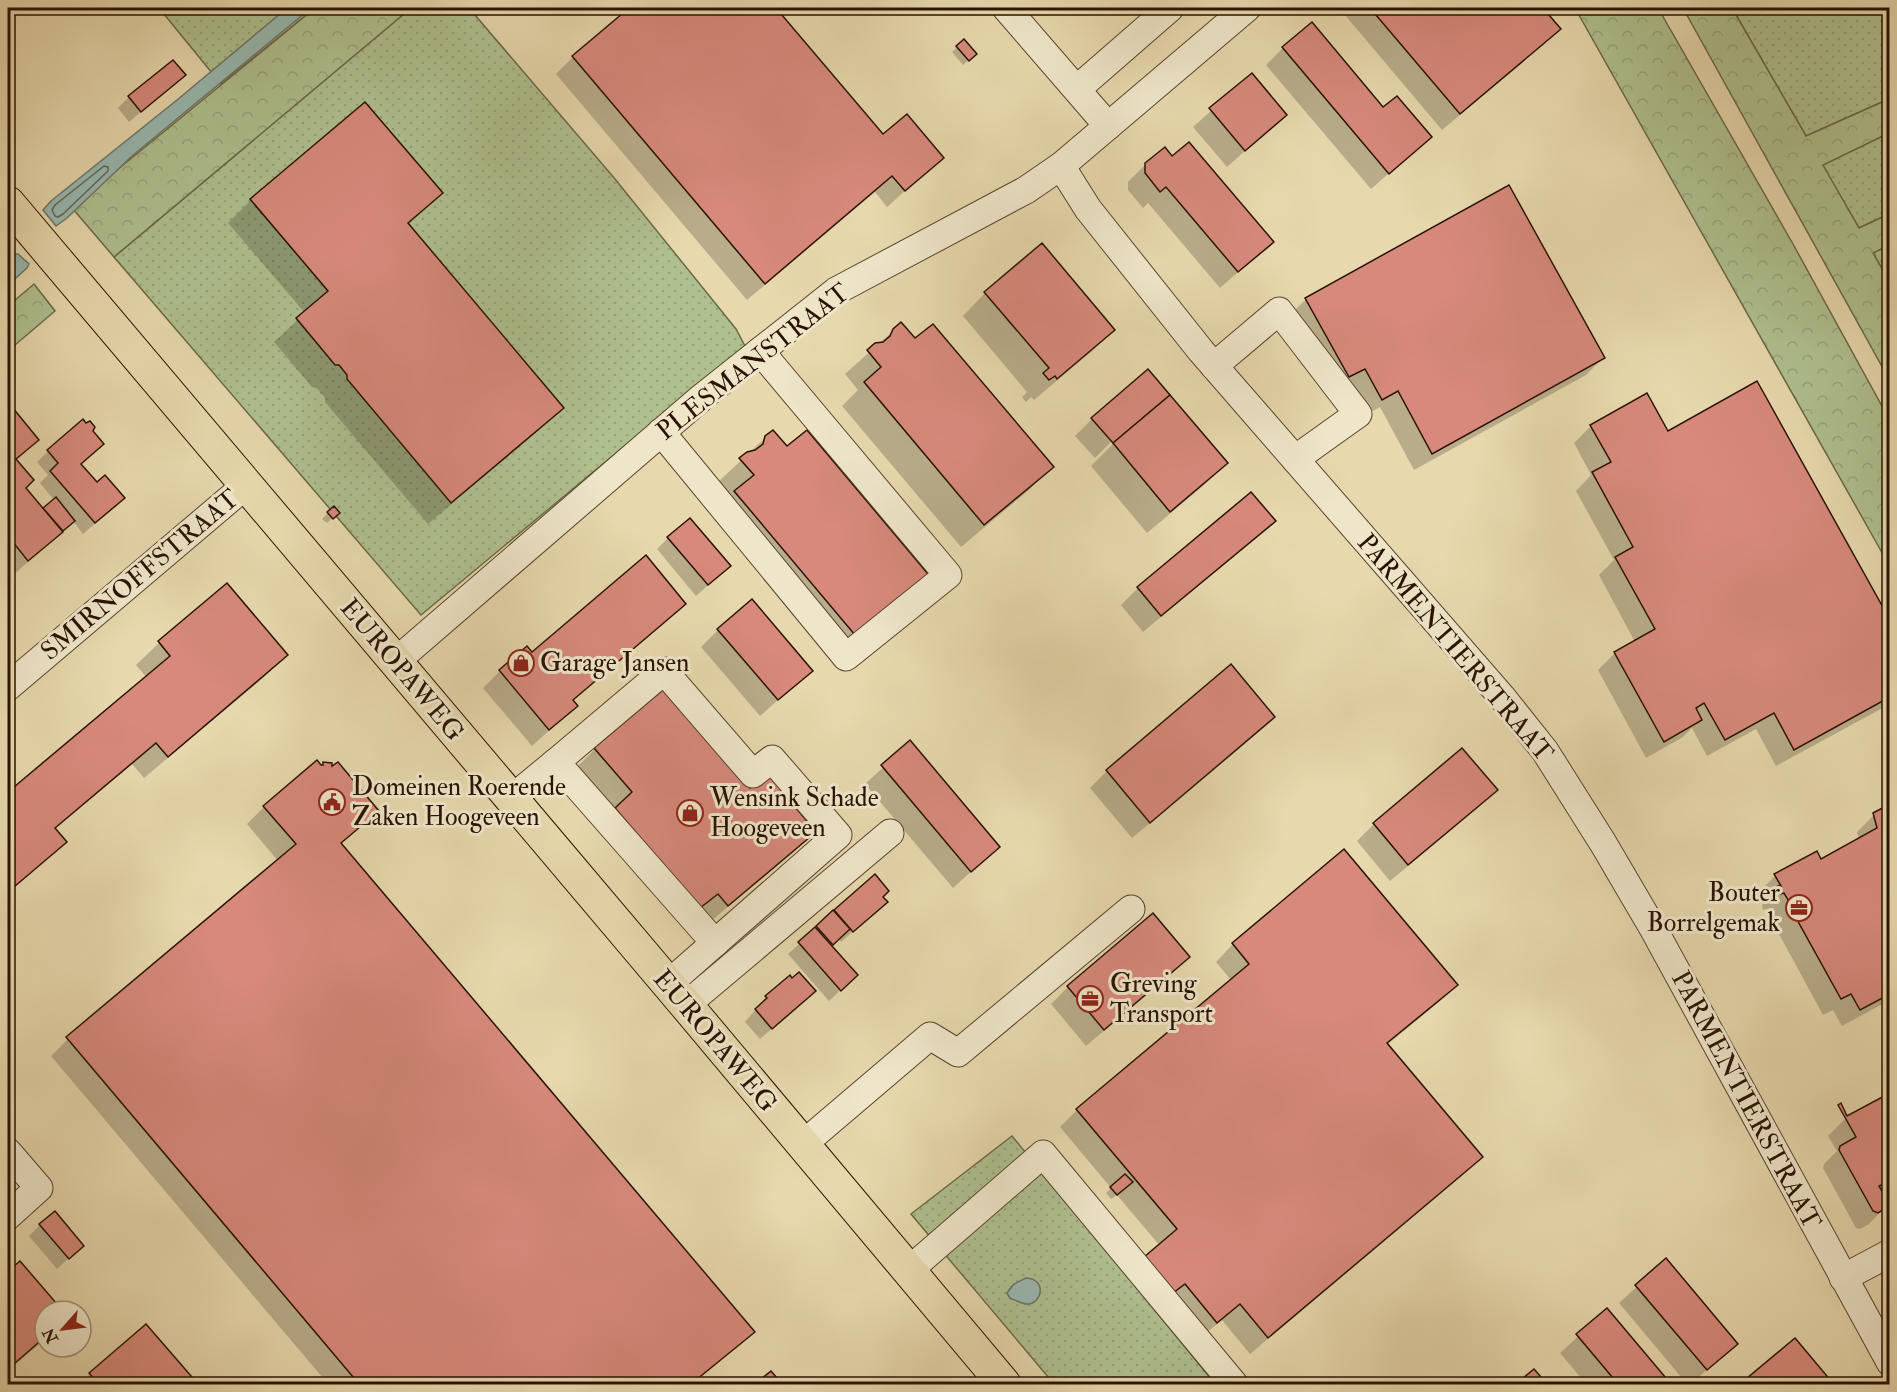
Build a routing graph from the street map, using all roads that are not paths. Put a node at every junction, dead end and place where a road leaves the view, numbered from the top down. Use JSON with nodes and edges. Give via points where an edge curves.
{"nodes":[{"id":1,"x":1006,"y":8,"type":"edge"},
{"id":2,"x":1170,"y":8,"type":"edge"},
{"id":3,"x":1247,"y":8,"type":"edge"},
{"id":4,"x":1077,"y":89,"type":"junction"},
{"id":5,"x":1108,"y":126,"type":"junction"},
{"id":6,"x":1061,"y":166,"type":"junction"},
{"id":7,"x":8,"y":203,"type":"edge"},
{"id":8,"x":760,"y":351,"type":"junction"},
{"id":9,"x":1214,"y":366,"type":"junction"},
{"id":10,"x":660,"y":432,"type":"junction"},
{"id":11,"x":1295,"y":459,"type":"junction"},
{"id":12,"x":245,"y":486,"type":"junction"},
{"id":13,"x":395,"y":662,"type":"junction"},
{"id":14,"x":8,"y":687,"type":"edge"},
{"id":15,"x":556,"y":762,"type":"junction"},
{"id":16,"x":511,"y":799,"type":"junction"},
{"id":17,"x":890,"y":833,"type":"dead end"},
{"id":18,"x":1131,"y":909,"type":"dead end"},
{"id":19,"x":715,"y":943,"type":"junction"},
{"id":20,"x":677,"y":995,"type":"junction"},
{"id":21,"x":802,"y":1145,"type":"junction"},
{"id":22,"x":8,"y":1152,"type":"edge"},
{"id":23,"x":8,"y":1216,"type":"edge"},
{"id":24,"x":1890,"y":1253,"type":"edge"},
{"id":25,"x":908,"y":1271,"type":"junction"},
{"id":26,"x":1843,"y":1278,"type":"junction"},
{"id":27,"x":1890,"y":1362,"type":"edge"},
{"id":28,"x":1004,"y":1384,"type":"edge"},
{"id":29,"x":1234,"y":1384,"type":"edge"}],
"edges":[{"from":1,"to":4,"type":"street"},
{"from":2,"to":4,"type":"street"},
{"from":3,"to":5,"type":"street","name":"PLESMANSTRAAT"},
{"from":4,"to":5,"type":"street"},
{"from":5,"to":6,"type":"street","name":"PLESMANSTRAAT"},
{"from":6,"to":8,"type":"street","name":"PLESMANSTRAAT","via":[[1026,190],[836,291]]},
{"from":6,"to":9,"type":"street","name":"PARMENTIERSTRAAT","via":[[1088,209]]},
{"from":7,"to":12,"type":"main road","name":"EUROPAWEG"},
{"from":8,"to":10,"type":"street","name":"PLESMANSTRAAT"},
{"from":8,"to":10,"type":"street","via":[[948,575],[846,657]]},
{"from":9,"to":11,"type":"street","name":"PARMENTIERSTRAAT"},
{"from":9,"to":11,"type":"street","via":[[1279,311],[1358,414]]},
{"from":10,"to":13,"type":"street","name":"PLESMANSTRAAT"},
{"from":11,"to":26,"type":"street","name":"PARMENTIERSTRAAT","via":[[1545,751],[1654,930]]},
{"from":12,"to":13,"type":"main road","name":"EUROPAWEG"},
{"from":12,"to":14,"type":"street","name":"SMIRNOFFSTRAAT"},
{"from":13,"to":16,"type":"main road","name":"EUROPAWEG"},
{"from":15,"to":16,"type":"street"},
{"from":15,"to":19,"type":"street"},
{"from":15,"to":19,"type":"street","via":[[664,671],[753,774],[772,759],[838,835]]},
{"from":16,"to":20,"type":"main road","name":"EUROPAWEG"},
{"from":17,"to":20,"type":"street"},
{"from":18,"to":21,"type":"street","via":[[958,1053],[930,1036]]},
{"from":19,"to":20,"type":"street"},
{"from":20,"to":21,"type":"main road","name":"EUROPAWEG"},
{"from":21,"to":25,"type":"main road","name":"EUROPAWEG"},
{"from":22,"to":23,"type":"street","via":[[39,1188]]},
{"from":24,"to":26,"type":"street"},
{"from":25,"to":28,"type":"main road","name":"EUROPAWEG"},
{"from":25,"to":29,"type":"street","via":[[1044,1154]]},
{"from":26,"to":27,"type":"street","name":"PARMENTIERSTRAAT"}]}
